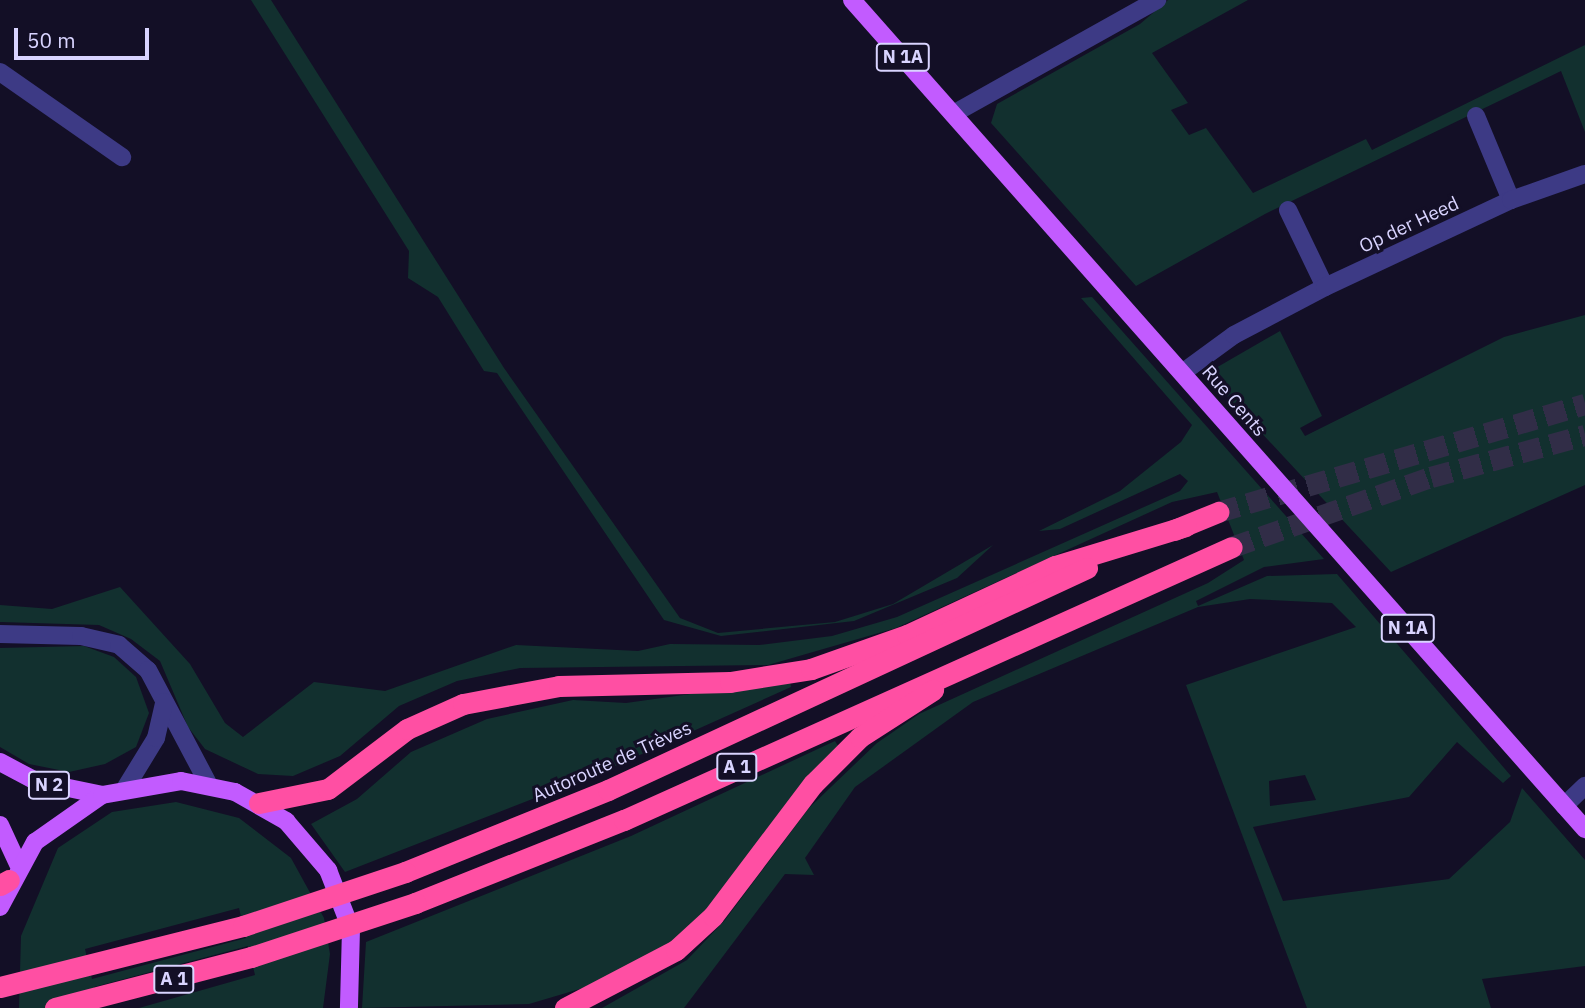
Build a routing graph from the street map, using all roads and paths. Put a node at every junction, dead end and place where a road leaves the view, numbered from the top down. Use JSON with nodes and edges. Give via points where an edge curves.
{"nodes":[{"id":1,"x":852,"y":0,"type":"edge"},
{"id":2,"x":1157,"y":0,"type":"edge"},
{"id":3,"x":0,"y":72,"type":"edge"},
{"id":4,"x":953,"y":114,"type":"junction"},
{"id":5,"x":1476,"y":116,"type":"dead end"},
{"id":6,"x":122,"y":158,"type":"dead end"},
{"id":7,"x":1585,"y":174,"type":"edge"},
{"id":8,"x":1511,"y":200,"type":"junction"},
{"id":9,"x":1288,"y":210,"type":"dead end"},
{"id":10,"x":1325,"y":287,"type":"junction"},
{"id":11,"x":1182,"y":373,"type":"junction"},
{"id":12,"x":1218,"y":512,"type":"tunnel mouth"},
{"id":13,"x":1186,"y":526,"type":"junction"},
{"id":14,"x":1232,"y":547,"type":"tunnel mouth"},
{"id":15,"x":1055,"y":621,"type":"junction"},
{"id":16,"x":0,"y":634,"type":"edge"},
{"id":17,"x":164,"y":702,"type":"junction"},
{"id":18,"x":0,"y":762,"type":"edge"},
{"id":19,"x":209,"y":785,"type":"junction"},
{"id":20,"x":1585,"y":786,"type":"edge"},
{"id":21,"x":126,"y":787,"type":"junction"},
{"id":22,"x":102,"y":795,"type":"junction"},
{"id":23,"x":259,"y":803,"type":"junction"},
{"id":24,"x":1564,"y":806,"type":"junction"},
{"id":25,"x":0,"y":825,"type":"edge"},
{"id":26,"x":1585,"y":829,"type":"edge"},
{"id":27,"x":9,"y":876,"type":"edge"},
{"id":28,"x":0,"y":907,"type":"edge"},
{"id":29,"x":0,"y":987,"type":"edge"},
{"id":30,"x":55,"y":1008,"type":"edge"},
{"id":31,"x":349,"y":1008,"type":"edge"},
{"id":32,"x":565,"y":1008,"type":"edge"}],
"edges":[{"from":1,"to":4,"type":"main road","name":"Rue Cents","number":"N 1A"},
{"from":2,"to":4,"type":"street"},
{"from":3,"to":6,"type":"street"},
{"from":4,"to":11,"type":"main road","name":"Rue Cents","number":"N 1A"},
{"from":5,"to":8,"type":"street"},
{"from":7,"to":8,"type":"street","name":"Op der Heed"},
{"from":8,"to":10,"type":"street","name":"Op der Heed"},
{"from":9,"to":10,"type":"street"},
{"from":10,"to":11,"type":"street","name":"Op der Heed","via":[[1234,335]]},
{"from":11,"to":24,"type":"main road","name":"Rue Cents","number":"N 1A"},
{"from":12,"to":13,"type":"highway","name":"Autoroute de Trèves","number":"A 1"},
{"from":13,"to":23,"type":"highway","via":[[1055,566],[907,635],[811,669],[730,682],[559,686],[463,704],[407,729],[328,789]]},
{"from":13,"to":29,"type":"highway","name":"Autoroute de Trèves","number":"A 1","bridge":true,"via":[[608,790],[405,872],[243,926]]},
{"from":14,"to":15,"type":"highway","number":"A 1"},
{"from":15,"to":30,"type":"highway","number":"A 1","bridge":true,"via":[[624,820],[415,903],[251,957]]},
{"from":15,"to":32,"type":"highway","number":"A 1","via":[[860,737],[813,784],[713,916],[676,950]]},
{"from":16,"to":17,"type":"street","via":[[82,636],[119,645],[148,670]]},
{"from":17,"to":19,"type":"street"},
{"from":17,"to":21,"type":"street","via":[[156,738]]},
{"from":18,"to":22,"type":"main road","number":"N 2","via":[[35,781]]},
{"from":19,"to":21,"type":"main road"},
{"from":19,"to":23,"type":"main road"},
{"from":20,"to":24,"type":"street"},
{"from":21,"to":22,"type":"main road"},
{"from":22,"to":27,"type":"main road","via":[[55,823]]},
{"from":23,"to":31,"type":"main road","via":[[309,844],[342,898],[355,961]]},
{"from":24,"to":26,"type":"main road","name":"Rue Cents","number":"N 1A"},
{"from":25,"to":27,"type":"main road"},
{"from":27,"to":28,"type":"main road"}]}
